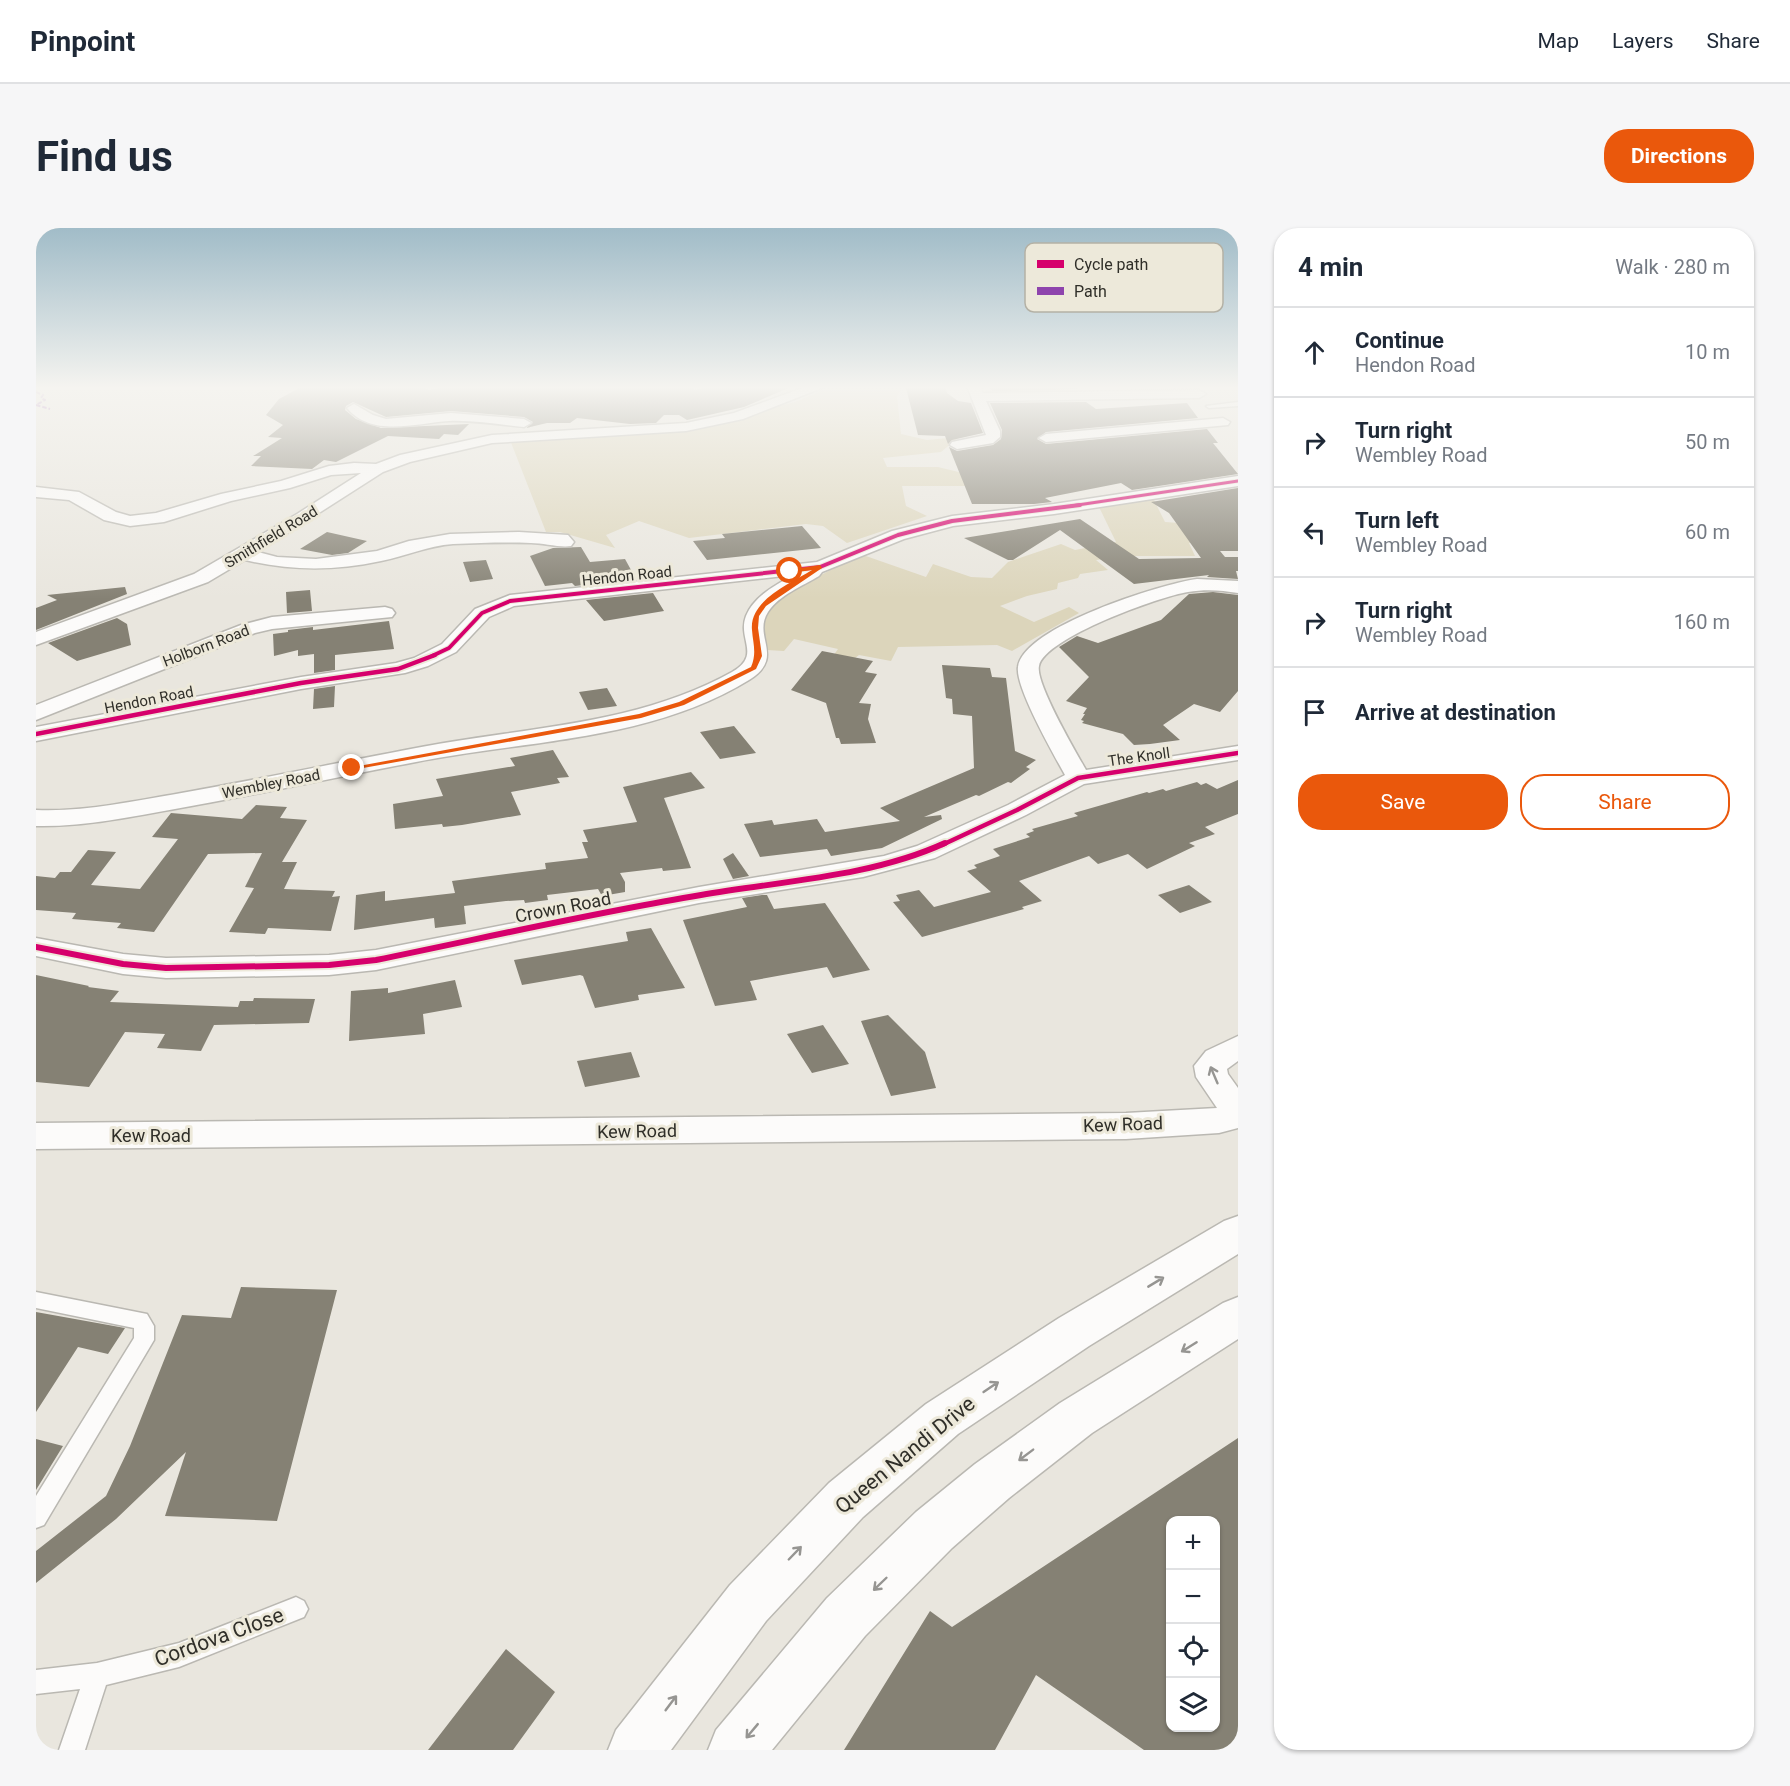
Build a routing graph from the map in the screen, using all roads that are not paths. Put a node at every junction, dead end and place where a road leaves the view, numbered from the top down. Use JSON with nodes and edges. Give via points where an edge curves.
{"nodes":[{"id":1,"x":409,"y":457,"type":"edge"},
{"id":2,"x":378,"y":469,"type":"junction"},
{"id":3,"x":1238,"y":481,"type":"edge"},
{"id":4,"x":36,"y":492,"type":"edge"},
{"id":5,"x":565,"y":542,"type":"dead end"},
{"id":6,"x":243,"y":554,"type":"junction"},
{"id":7,"x":820,"y":567,"type":"junction"},
{"id":8,"x":1238,"y":586,"type":"edge"},
{"id":9,"x":385,"y":613,"type":"dead end"},
{"id":10,"x":36,"y":639,"type":"edge"},
{"id":11,"x":36,"y":713,"type":"edge"},
{"id":12,"x":36,"y":734,"type":"edge"},
{"id":13,"x":1238,"y":753,"type":"edge"},
{"id":14,"x":1078,"y":778,"type":"junction"},
{"id":15,"x":36,"y":818,"type":"edge"},
{"id":16,"x":36,"y":947,"type":"edge"},
{"id":17,"x":1238,"y":1047,"type":"edge"},
{"id":18,"x":1238,"y":1114,"type":"edge"},
{"id":19,"x":36,"y":1136,"type":"edge"},
{"id":20,"x":1238,"y":1233,"type":"edge"},
{"id":21,"x":36,"y":1300,"type":"edge"},
{"id":22,"x":1238,"y":1316,"type":"edge"},
{"id":23,"x":36,"y":1517,"type":"edge"},
{"id":24,"x":296,"y":1609,"type":"dead end"},
{"id":25,"x":97,"y":1675,"type":"junction"},
{"id":26,"x":36,"y":1682,"type":"edge"},
{"id":27,"x":72,"y":1750,"type":"edge"},
{"id":28,"x":636,"y":1750,"type":"edge"},
{"id":29,"x":736,"y":1750,"type":"edge"}],
"edges":[{"from":1,"to":2,"type":"street","name":"Smithfield Road"},
{"from":2,"to":4,"type":"street","via":[[329,471],[158,518],[130,521],[110,516],[73,495]]},
{"from":2,"to":6,"type":"street","name":"Smithfield Road"},
{"from":3,"to":7,"type":"street","name":"Hendon Road","via":[[952,521],[898,535]]},
{"from":5,"to":6,"type":"street","via":[[519,537],[450,539],[380,556],[316,564],[277,562]]},
{"from":6,"to":10,"type":"street","name":"Smithfield Road","via":[[190,583]]},
{"from":7,"to":12,"type":"street","name":"Hendon Road","via":[[510,601],[482,613],[449,648],[398,669],[301,683]]},
{"from":7,"to":15,"type":"street","name":"Wembley Road","via":[[763,605],[754,628],[759,656],[753,668],[681,703],[641,716],[79,818]]},
{"from":8,"to":14,"type":"street","via":[[1194,585],[1133,601],[1066,631],[1031,657],[1028,670],[1035,689]]},
{"from":9,"to":11,"type":"street","name":"Holborn Road","via":[[248,629]]},
{"from":13,"to":14,"type":"street","name":"The Knoll"},
{"from":14,"to":16,"type":"street","name":"Crown Road","via":[[926,852],[891,862],[699,895],[376,960],[329,965],[166,968]]},
{"from":18,"to":17,"type":"street","one_way":true,"via":[[1212,1077],[1210,1066]]},
{"from":18,"to":19,"type":"street","name":"Kew Road","via":[[1220,1120],[1126,1126]]},
{"from":28,"to":20,"type":"main road","name":"Queen Nandi Drive","one_way":true,"via":[[748,1603],[846,1500],[942,1419],[1074,1332]]},
{"from":21,"to":23,"type":"lane","via":[[140,1320],[145,1331],[144,1340]]},
{"from":22,"to":29,"type":"main road","one_way":true,"via":[[1076,1418],[934,1530],[846,1617]]},
{"from":24,"to":25,"type":"lane","name":"Cordova Close","via":[[179,1655]]},
{"from":25,"to":26,"type":"lane","name":"Cordova Close"},
{"from":25,"to":27,"type":"lane"}]}
